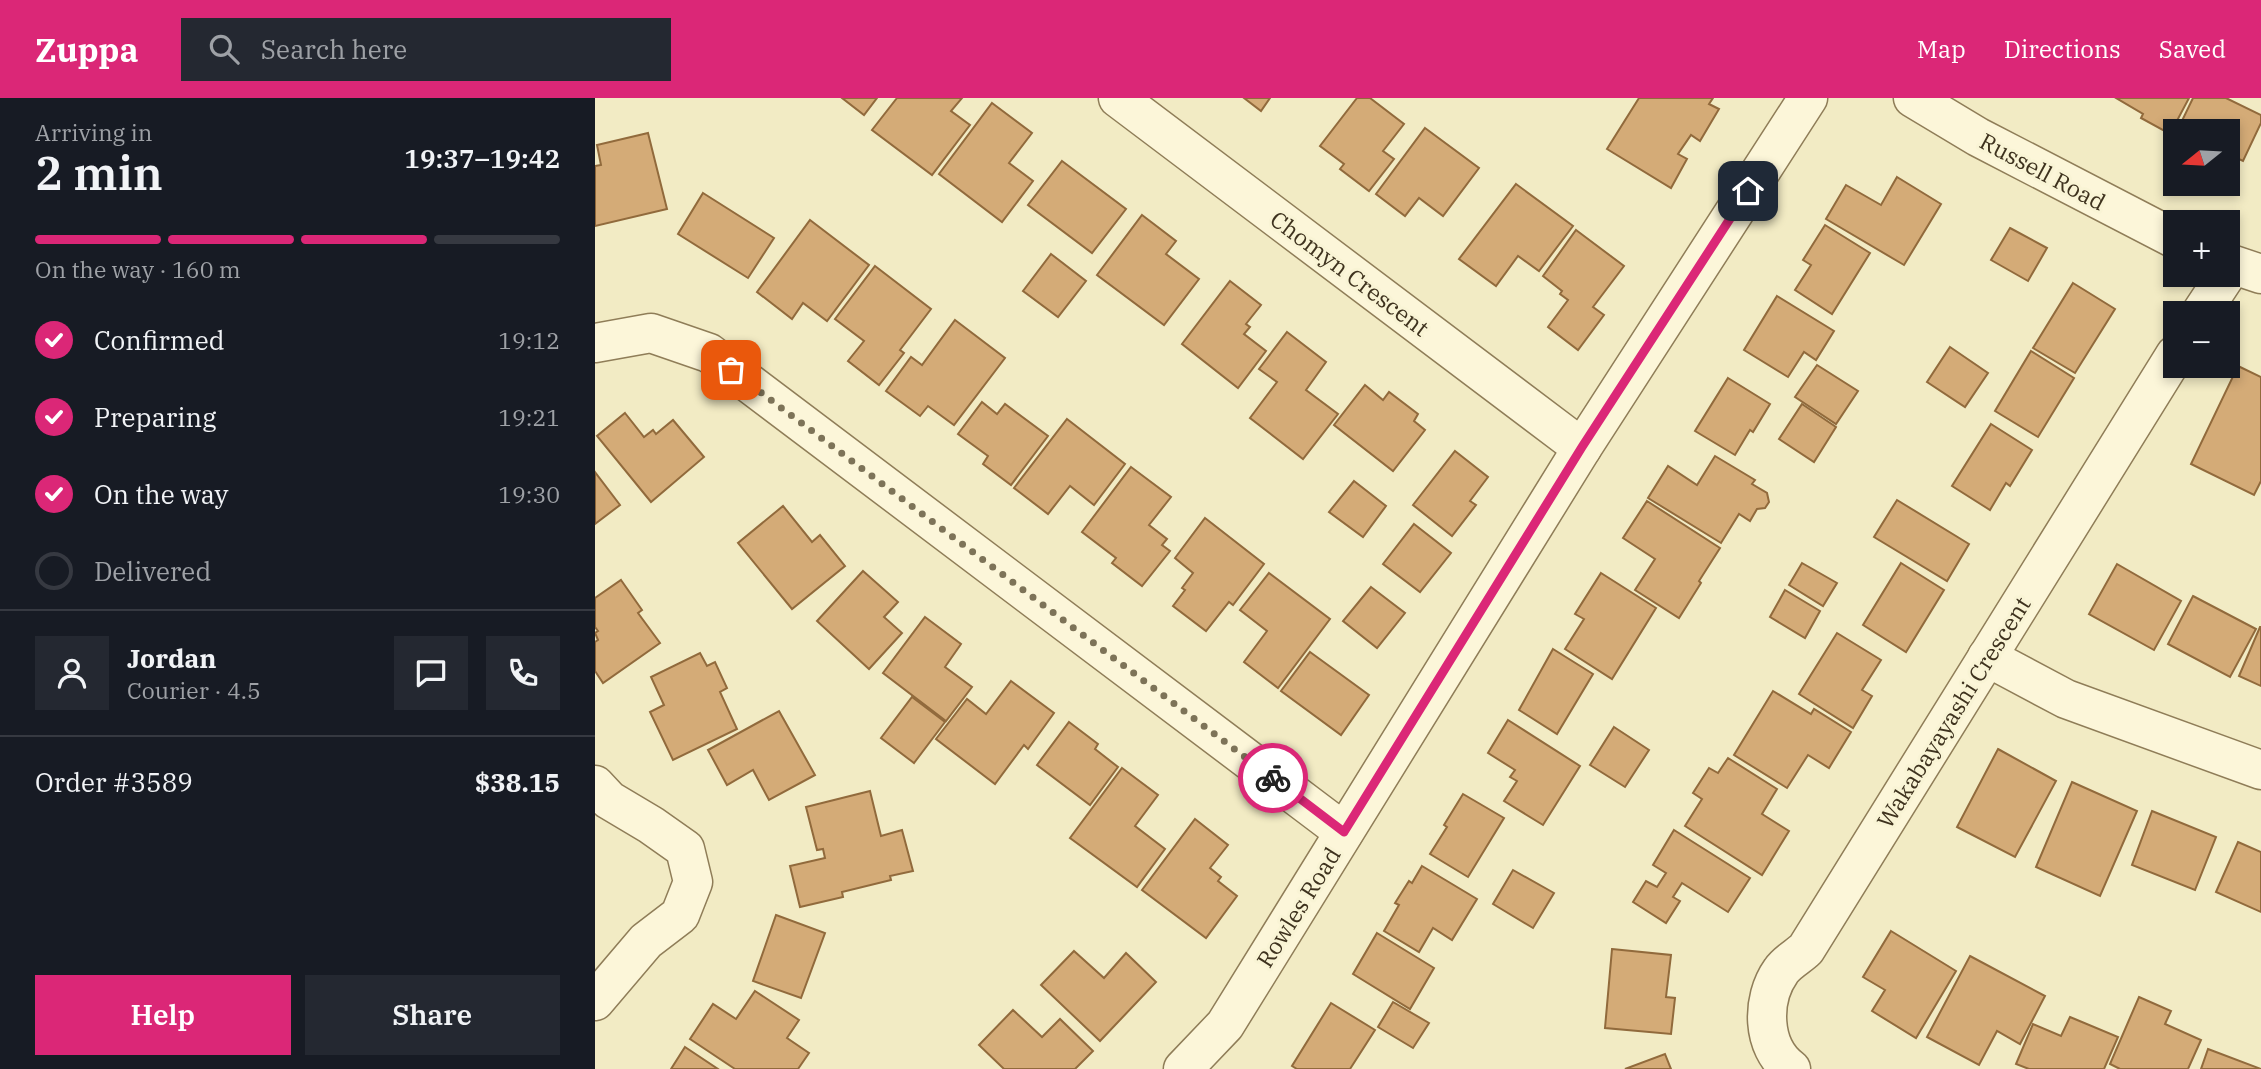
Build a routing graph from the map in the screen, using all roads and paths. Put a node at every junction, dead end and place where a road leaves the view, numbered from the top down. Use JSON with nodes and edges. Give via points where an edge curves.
{"nodes":[{"id":1,"x":1118,"y":98,"type":"edge"},
{"id":2,"x":1808,"y":98,"type":"edge"},
{"id":3,"x":1913,"y":98,"type":"edge"},
{"id":4,"x":2163,"y":233,"type":"edge"},
{"id":5,"x":2222,"y":287,"type":"edge"},
{"id":6,"x":2210,"y":301,"type":"edge"},
{"id":7,"x":595,"y":343,"type":"edge"},
{"id":8,"x":2163,"y":374,"type":"edge"},
{"id":9,"x":1582,"y":447,"type":"junction"},
{"id":10,"x":1987,"y":657,"type":"junction"},
{"id":11,"x":2261,"y":770,"type":"edge"},
{"id":12,"x":595,"y":785,"type":"edge"},
{"id":13,"x":1344,"y":832,"type":"junction"},
{"id":14,"x":595,"y":1001,"type":"edge"},
{"id":15,"x":1183,"y":1069,"type":"edge"},
{"id":16,"x":1791,"y":1069,"type":"edge"}],
"edges":[{"from":1,"to":9,"type":"street","name":"Chomyn Crescent"},
{"from":2,"to":9,"type":"street","name":"Rowles Road"},
{"from":3,"to":4,"type":"street","name":"Russell Road"},
{"from":5,"to":6,"type":"street"},
{"from":7,"to":13,"type":"street","via":[[651,333],[709,353]]},
{"from":8,"to":10,"type":"street","name":"Wakabayayashi Crescent"},
{"from":9,"to":13,"type":"street","name":"Rowles Road"},
{"from":10,"to":11,"type":"street","via":[[2066,699]]},
{"from":10,"to":16,"type":"street","name":"Wakabayayashi Crescent","via":[[1806,949],[1782,970],[1766,1002],[1769,1037]]},
{"from":12,"to":14,"type":"street","via":[[609,800],[685,849],[693,882],[680,915],[646,941]]},
{"from":13,"to":15,"type":"street","name":"Rowles Road","via":[[1225,1025]]}]}
